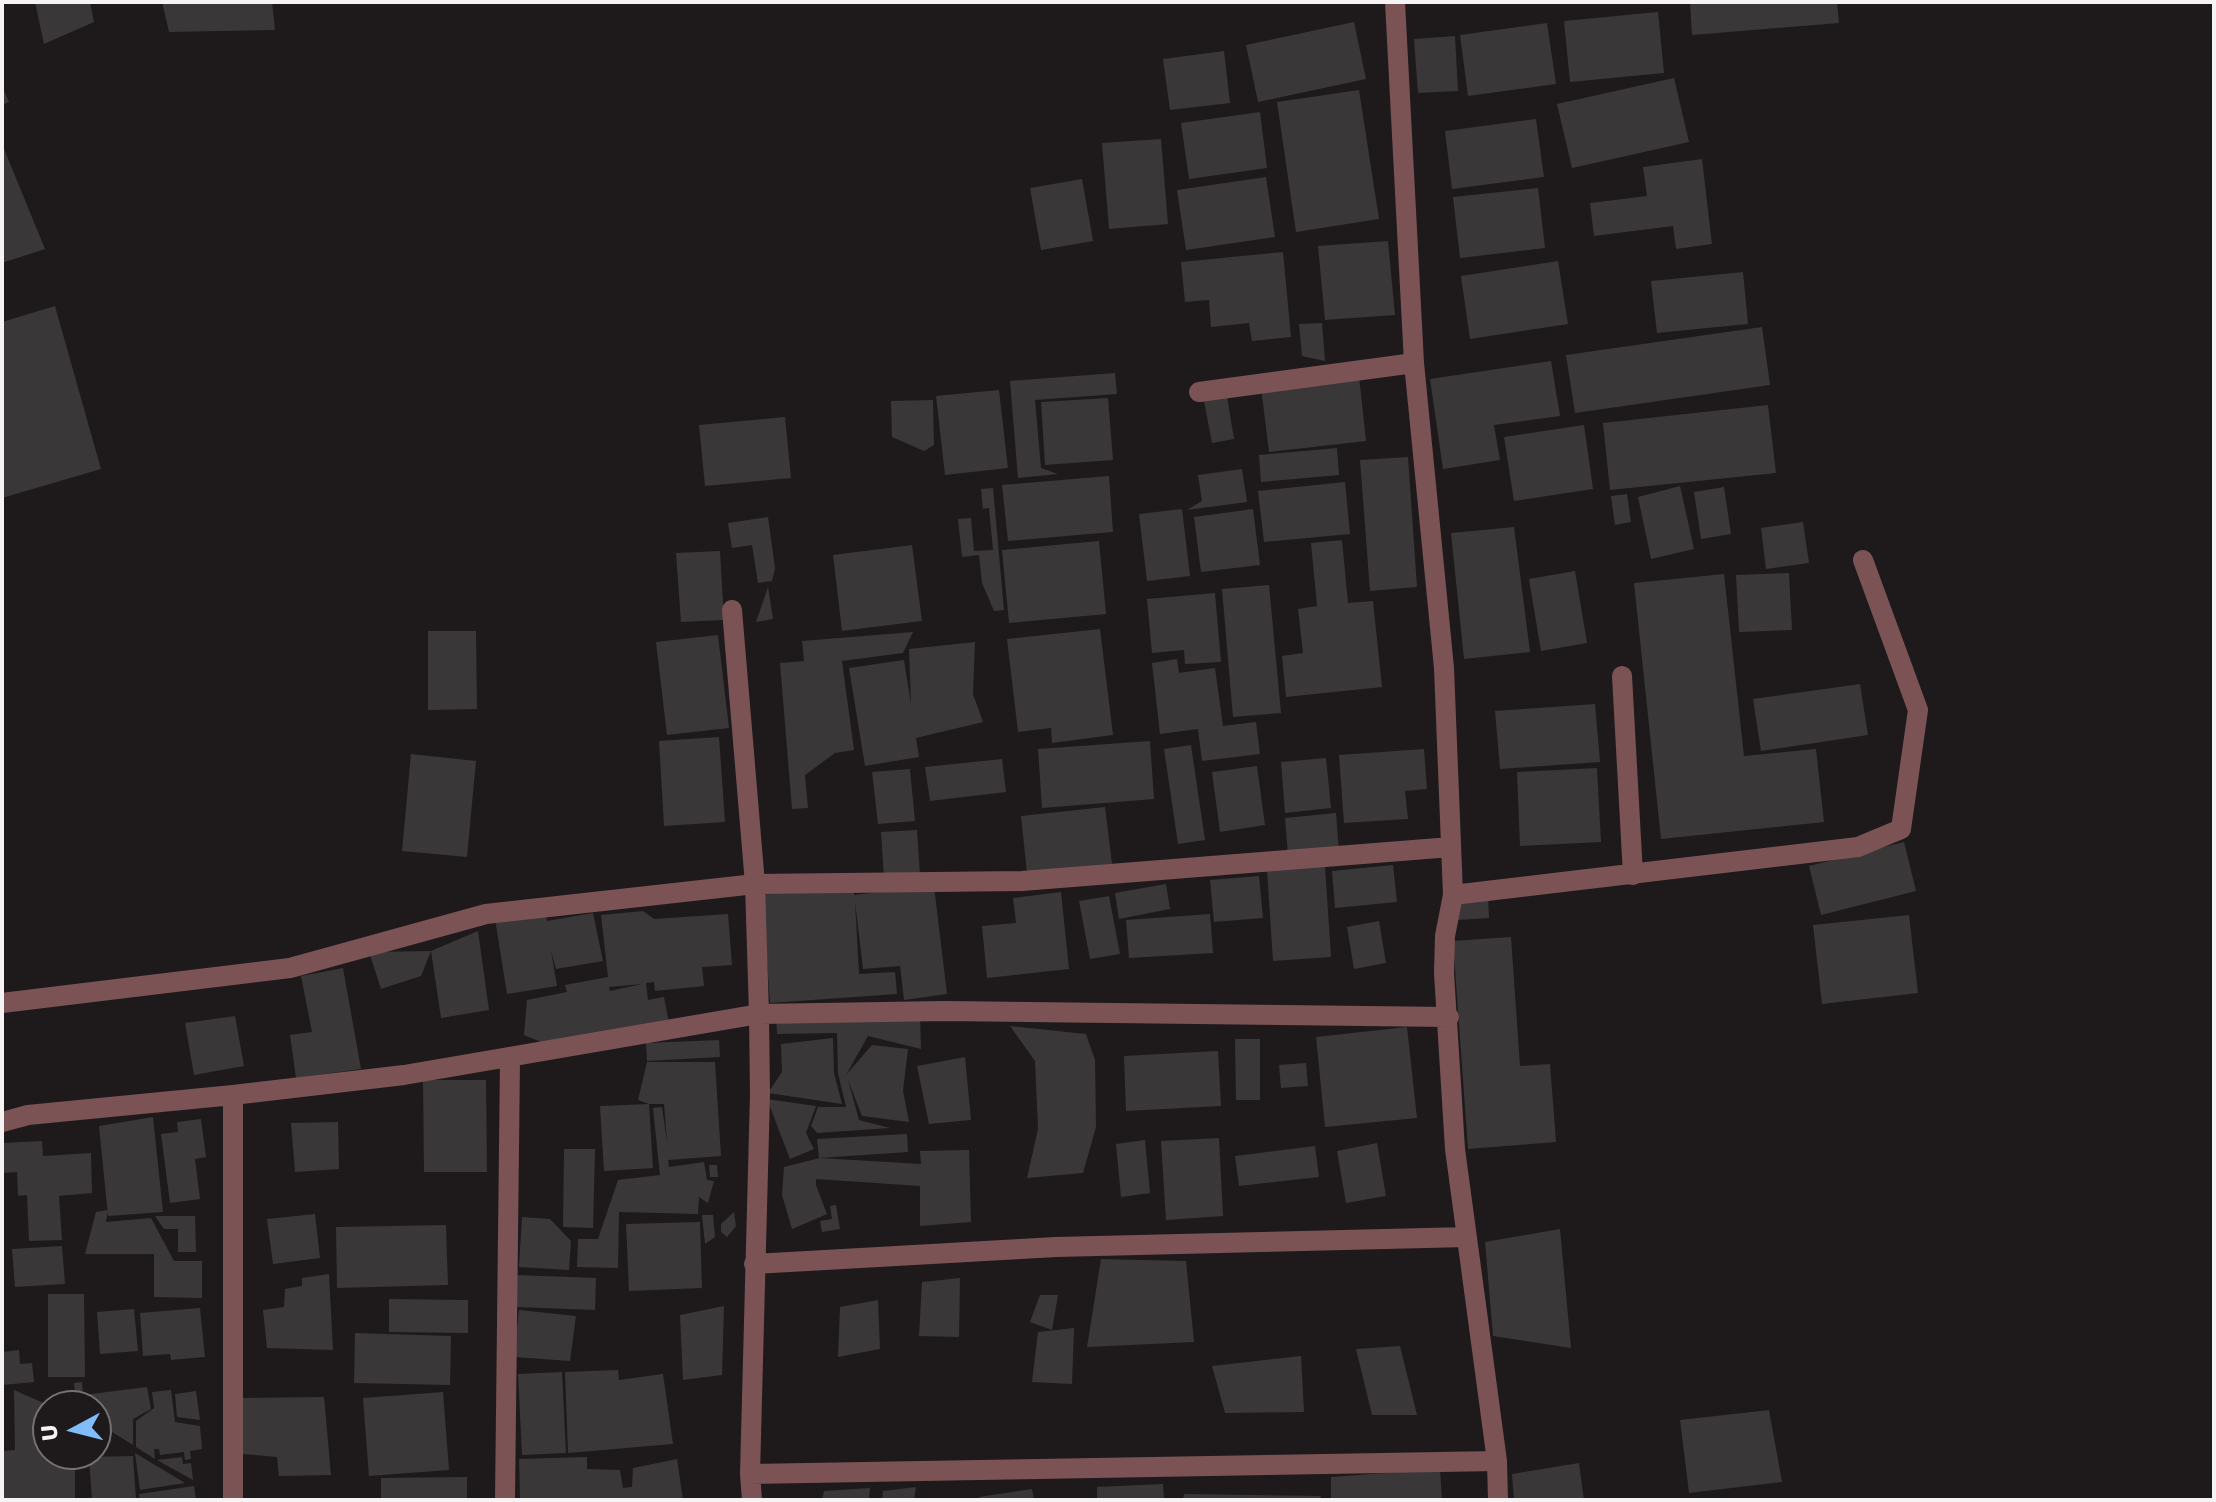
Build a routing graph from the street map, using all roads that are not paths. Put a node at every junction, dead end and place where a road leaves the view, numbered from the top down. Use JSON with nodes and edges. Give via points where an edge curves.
{"nodes":[{"id":1,"x":1395,"y":2,"type":"edge"},
{"id":2,"x":1414,"y":363,"type":"junction"},
{"id":3,"x":1199,"y":392,"type":"dead end"},
{"id":4,"x":1863,"y":560,"type":"dead end"},
{"id":5,"x":732,"y":610,"type":"dead end"},
{"id":6,"x":1622,"y":676,"type":"dead end"},
{"id":7,"x":1451,"y":847,"type":"junction"},
{"id":8,"x":1633,"y":875,"type":"junction"},
{"id":9,"x":755,"y":884,"type":"junction"},
{"id":10,"x":1453,"y":895,"type":"junction"},
{"id":11,"x":2,"y":1003,"type":"edge"},
{"id":12,"x":759,"y":1014,"type":"junction"},
{"id":13,"x":1449,"y":1017,"type":"junction"},
{"id":14,"x":510,"y":1059,"type":"junction"},
{"id":15,"x":233,"y":1095,"type":"junction"},
{"id":16,"x":2,"y":1122,"type":"edge"},
{"id":17,"x":1467,"y":1237,"type":"junction"},
{"id":18,"x":754,"y":1264,"type":"junction"},
{"id":19,"x":1497,"y":1461,"type":"junction"},
{"id":20,"x":750,"y":1474,"type":"junction"},
{"id":21,"x":233,"y":1500,"type":"edge"},
{"id":22,"x":505,"y":1500,"type":"edge"},
{"id":23,"x":752,"y":1500,"type":"edge"},
{"id":24,"x":1498,"y":1500,"type":"edge"}],
"edges":[{"from":1,"to":2,"type":"street"},
{"from":2,"to":3,"type":"street"},
{"from":2,"to":7,"type":"street","via":[[1444,668]]},
{"from":4,"to":8,"type":"street","via":[[1918,710],[1901,829],[1858,847]]},
{"from":5,"to":9,"type":"street"},
{"from":6,"to":8,"type":"street"},
{"from":7,"to":9,"type":"street","via":[[1022,881]]},
{"from":7,"to":10,"type":"street"},
{"from":8,"to":10,"type":"street"},
{"from":9,"to":11,"type":"street","via":[[486,914],[290,968]]},
{"from":9,"to":12,"type":"street"},
{"from":10,"to":13,"type":"street","via":[[1445,936]]},
{"from":12,"to":13,"type":"street"},
{"from":12,"to":14,"type":"street"},
{"from":12,"to":18,"type":"street"},
{"from":13,"to":17,"type":"street","via":[[1455,1149]]},
{"from":14,"to":15,"type":"street"},
{"from":14,"to":22,"type":"street"},
{"from":15,"to":16,"type":"street"},
{"from":15,"to":21,"type":"street"},
{"from":17,"to":18,"type":"street","via":[[1056,1247]]},
{"from":17,"to":19,"type":"street"},
{"from":18,"to":20,"type":"street"},
{"from":19,"to":20,"type":"street"},
{"from":19,"to":24,"type":"street"},
{"from":20,"to":23,"type":"street"}]}
